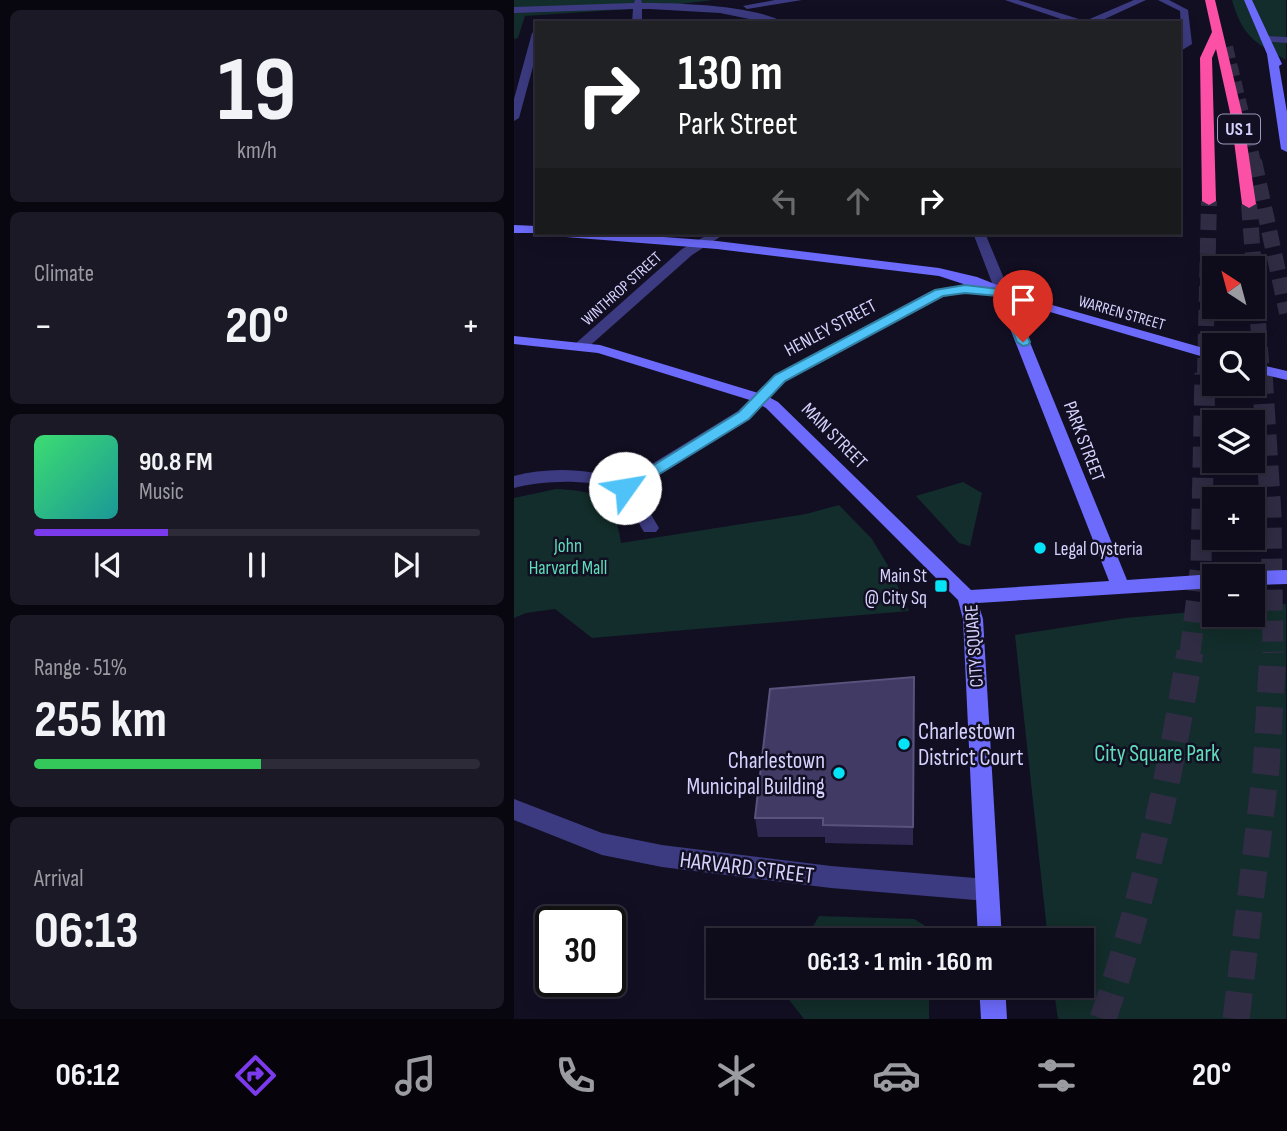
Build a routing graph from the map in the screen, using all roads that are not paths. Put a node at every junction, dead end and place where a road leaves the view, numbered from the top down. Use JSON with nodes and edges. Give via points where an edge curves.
{"nodes":[{"id":1,"x":798,"y":0,"type":"edge"},
{"id":2,"x":1009,"y":0,"type":"edge"},
{"id":3,"x":1142,"y":0,"type":"edge"},
{"id":4,"x":1162,"y":0,"type":"edge"},
{"id":5,"x":1211,"y":0,"type":"edge"},
{"id":6,"x":1248,"y":0,"type":"edge"},
{"id":7,"x":638,"y":2,"type":"junction"},
{"id":8,"x":704,"y":2,"type":"edge"},
{"id":9,"x":544,"y":8,"type":"junction"},
{"id":10,"x":732,"y":8,"type":"junction"},
{"id":11,"x":514,"y":9,"type":"edge"},
{"id":12,"x":541,"y":21,"type":"edge"},
{"id":13,"x":637,"y":21,"type":"edge"},
{"id":14,"x":722,"y":21,"type":"edge"},
{"id":15,"x":777,"y":21,"type":"edge"},
{"id":16,"x":1077,"y":21,"type":"edge"},
{"id":17,"x":1093,"y":21,"type":"edge"},
{"id":18,"x":1218,"y":31,"type":"junction"},
{"id":19,"x":535,"y":40,"type":"edge"},
{"id":20,"x":1286,"y":40,"type":"edge"},
{"id":21,"x":1181,"y":47,"type":"edge"},
{"id":22,"x":1269,"y":47,"type":"junction"},
{"id":23,"x":1286,"y":48,"type":"edge"},
{"id":24,"x":1225,"y":51,"type":"junction"},
{"id":25,"x":1286,"y":82,"type":"edge"},
{"id":26,"x":514,"y":118,"type":"edge"},
{"id":27,"x":1286,"y":149,"type":"edge"},
{"id":28,"x":1209,"y":201,"type":"tunnel mouth"},
{"id":29,"x":1249,"y":204,"type":"tunnel mouth"},
{"id":30,"x":514,"y":229,"type":"edge"},
{"id":31,"x":535,"y":230,"type":"edge"},
{"id":32,"x":619,"y":235,"type":"edge"},
{"id":33,"x":717,"y":235,"type":"edge"},
{"id":34,"x":980,"y":235,"type":"edge"},
{"id":35,"x":704,"y":244,"type":"junction"},
{"id":36,"x":1003,"y":293,"type":"junction"},
{"id":37,"x":514,"y":340,"type":"edge"},
{"id":38,"x":580,"y":347,"type":"junction"},
{"id":39,"x":1202,"y":352,"type":"edge"},
{"id":40,"x":1265,"y":370,"type":"edge"},
{"id":41,"x":1286,"y":376,"type":"edge"},
{"id":42,"x":759,"y":398,"type":"junction"},
{"id":43,"x":514,"y":482,"type":"edge"},
{"id":44,"x":625,"y":488,"type":"junction"},
{"id":45,"x":650,"y":528,"type":"dead end"},
{"id":46,"x":1286,"y":577,"type":"edge"},
{"id":47,"x":1265,"y":578,"type":"edge"},
{"id":48,"x":1202,"y":582,"type":"edge"},
{"id":49,"x":1121,"y":587,"type":"junction"},
{"id":50,"x":967,"y":597,"type":"junction"},
{"id":51,"x":514,"y":809,"type":"edge"},
{"id":52,"x":987,"y":890,"type":"junction"},
{"id":53,"x":989,"y":928,"type":"edge"},
{"id":54,"x":993,"y":998,"type":"edge"},
{"id":55,"x":994,"y":1019,"type":"edge"}],
"edges":[{"from":1,"to":10,"type":"street"},
{"from":2,"to":16,"type":"street"},
{"from":3,"to":17,"type":"street"},
{"from":4,"to":21,"type":"street","via":[[1184,10],[1188,42]]},
{"from":5,"to":18,"type":"highway","number":"US 1"},
{"from":5,"to":24,"type":"highway","number":"US 1"},
{"from":6,"to":22,"type":"main road"},
{"from":7,"to":8,"type":"street"},
{"from":7,"to":9,"type":"street"},
{"from":7,"to":13,"type":"street"},
{"from":8,"to":10,"type":"street"},
{"from":9,"to":11,"type":"street"},
{"from":9,"to":12,"type":"street"},
{"from":10,"to":14,"type":"street"},
{"from":10,"to":15,"type":"street"},
{"from":18,"to":24,"type":"highway","number":"US 1"},
{"from":18,"to":28,"type":"highway","via":[[1208,54]]},
{"from":19,"to":26,"type":"street"},
{"from":20,"to":22,"type":"street"},
{"from":22,"to":23,"type":"street"},
{"from":22,"to":25,"type":"main road"},
{"from":22,"to":27,"type":"main road"},
{"from":24,"to":29,"type":"highway","number":"US 1"},
{"from":30,"to":31,"type":"main road"},
{"from":32,"to":35,"type":"main road","name":"WARREN STREET"},
{"from":33,"to":35,"type":"street","name":"WINTHROP STREET"},
{"from":34,"to":36,"type":"street","name":"PARK STREET"},
{"from":35,"to":36,"type":"main road","name":"WARREN STREET","via":[[939,272]]},
{"from":35,"to":38,"type":"street","name":"WINTHROP STREET","via":[[687,252]]},
{"from":36,"to":39,"type":"main road","name":"WARREN STREET"},
{"from":36,"to":42,"type":"street","name":"HENLEY STREET","via":[[940,292],[780,378]]},
{"from":36,"to":49,"type":"main road","name":"PARK STREET"},
{"from":37,"to":38,"type":"main road","name":"MAIN STREET"},
{"from":38,"to":42,"type":"main road","name":"MAIN STREET","via":[[600,349]]},
{"from":40,"to":41,"type":"main road"},
{"from":42,"to":44,"type":"street","name":"HENLEY STREET","via":[[744,415]]},
{"from":42,"to":50,"type":"main road","name":"MAIN STREET","via":[[785,415]]},
{"from":43,"to":44,"type":"street","via":[[565,477]]},
{"from":44,"to":45,"type":"street"},
{"from":46,"to":47,"type":"main road"},
{"from":48,"to":49,"type":"main road","name":"CITY SQUARE"},
{"from":49,"to":50,"type":"main road","name":"CITY SQUARE"},
{"from":50,"to":52,"type":"main road","name":"CITY SQUARE","via":[[973,619]]},
{"from":51,"to":52,"type":"street","name":"HARVARD STREET","via":[[602,844],[662,856]]},
{"from":52,"to":53,"type":"main road","name":"CITY SQUARE"},
{"from":54,"to":55,"type":"main road"}]}
